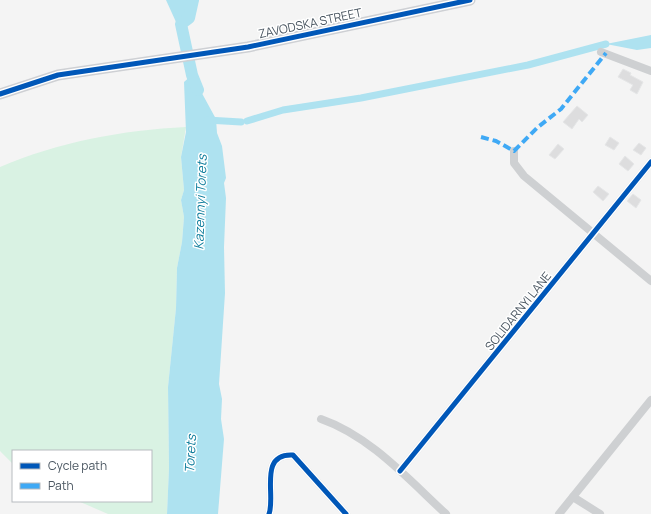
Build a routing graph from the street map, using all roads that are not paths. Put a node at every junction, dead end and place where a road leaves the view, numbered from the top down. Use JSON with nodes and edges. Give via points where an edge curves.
{"nodes":[{"id":1,"x":470,"y":0,"type":"edge"},
{"id":2,"x":601,"y":52,"type":"dead end"},
{"id":3,"x":651,"y":71,"type":"edge"},
{"id":4,"x":0,"y":94,"type":"edge"},
{"id":5,"x":514,"y":151,"type":"dead end"},
{"id":6,"x":651,"y":162,"type":"edge"},
{"id":7,"x":593,"y":234,"type":"junction"},
{"id":8,"x":651,"y":281,"type":"edge"},
{"id":9,"x":651,"y":400,"type":"edge"},
{"id":10,"x":321,"y":419,"type":"dead end"},
{"id":11,"x":400,"y":472,"type":"junction"},
{"id":12,"x":573,"y":497,"type":"junction"},
{"id":13,"x":269,"y":514,"type":"edge"},
{"id":14,"x":346,"y":514,"type":"edge"},
{"id":15,"x":446,"y":514,"type":"edge"},
{"id":16,"x":559,"y":514,"type":"edge"},
{"id":17,"x":600,"y":514,"type":"edge"}],
"edges":[{"from":1,"to":4,"type":"street","name":"ZAVODSKA STREET","via":[[225,50],[58,75]]},
{"from":2,"to":3,"type":"street"},
{"from":5,"to":7,"type":"street","via":[[514,163],[524,176]]},
{"from":6,"to":7,"type":"street","name":"SOLIDARNYI LANE"},
{"from":7,"to":8,"type":"street"},
{"from":7,"to":11,"type":"street","name":"SOLIDARNYI LANE"},
{"from":9,"to":12,"type":"street"},
{"from":10,"to":11,"type":"street","via":[[350,432]]},
{"from":11,"to":15,"type":"street"},
{"from":12,"to":16,"type":"street"},
{"from":12,"to":17,"type":"street"},
{"from":13,"to":14,"type":"street","via":[[271,467],[280,458],[293,455]]}]}
